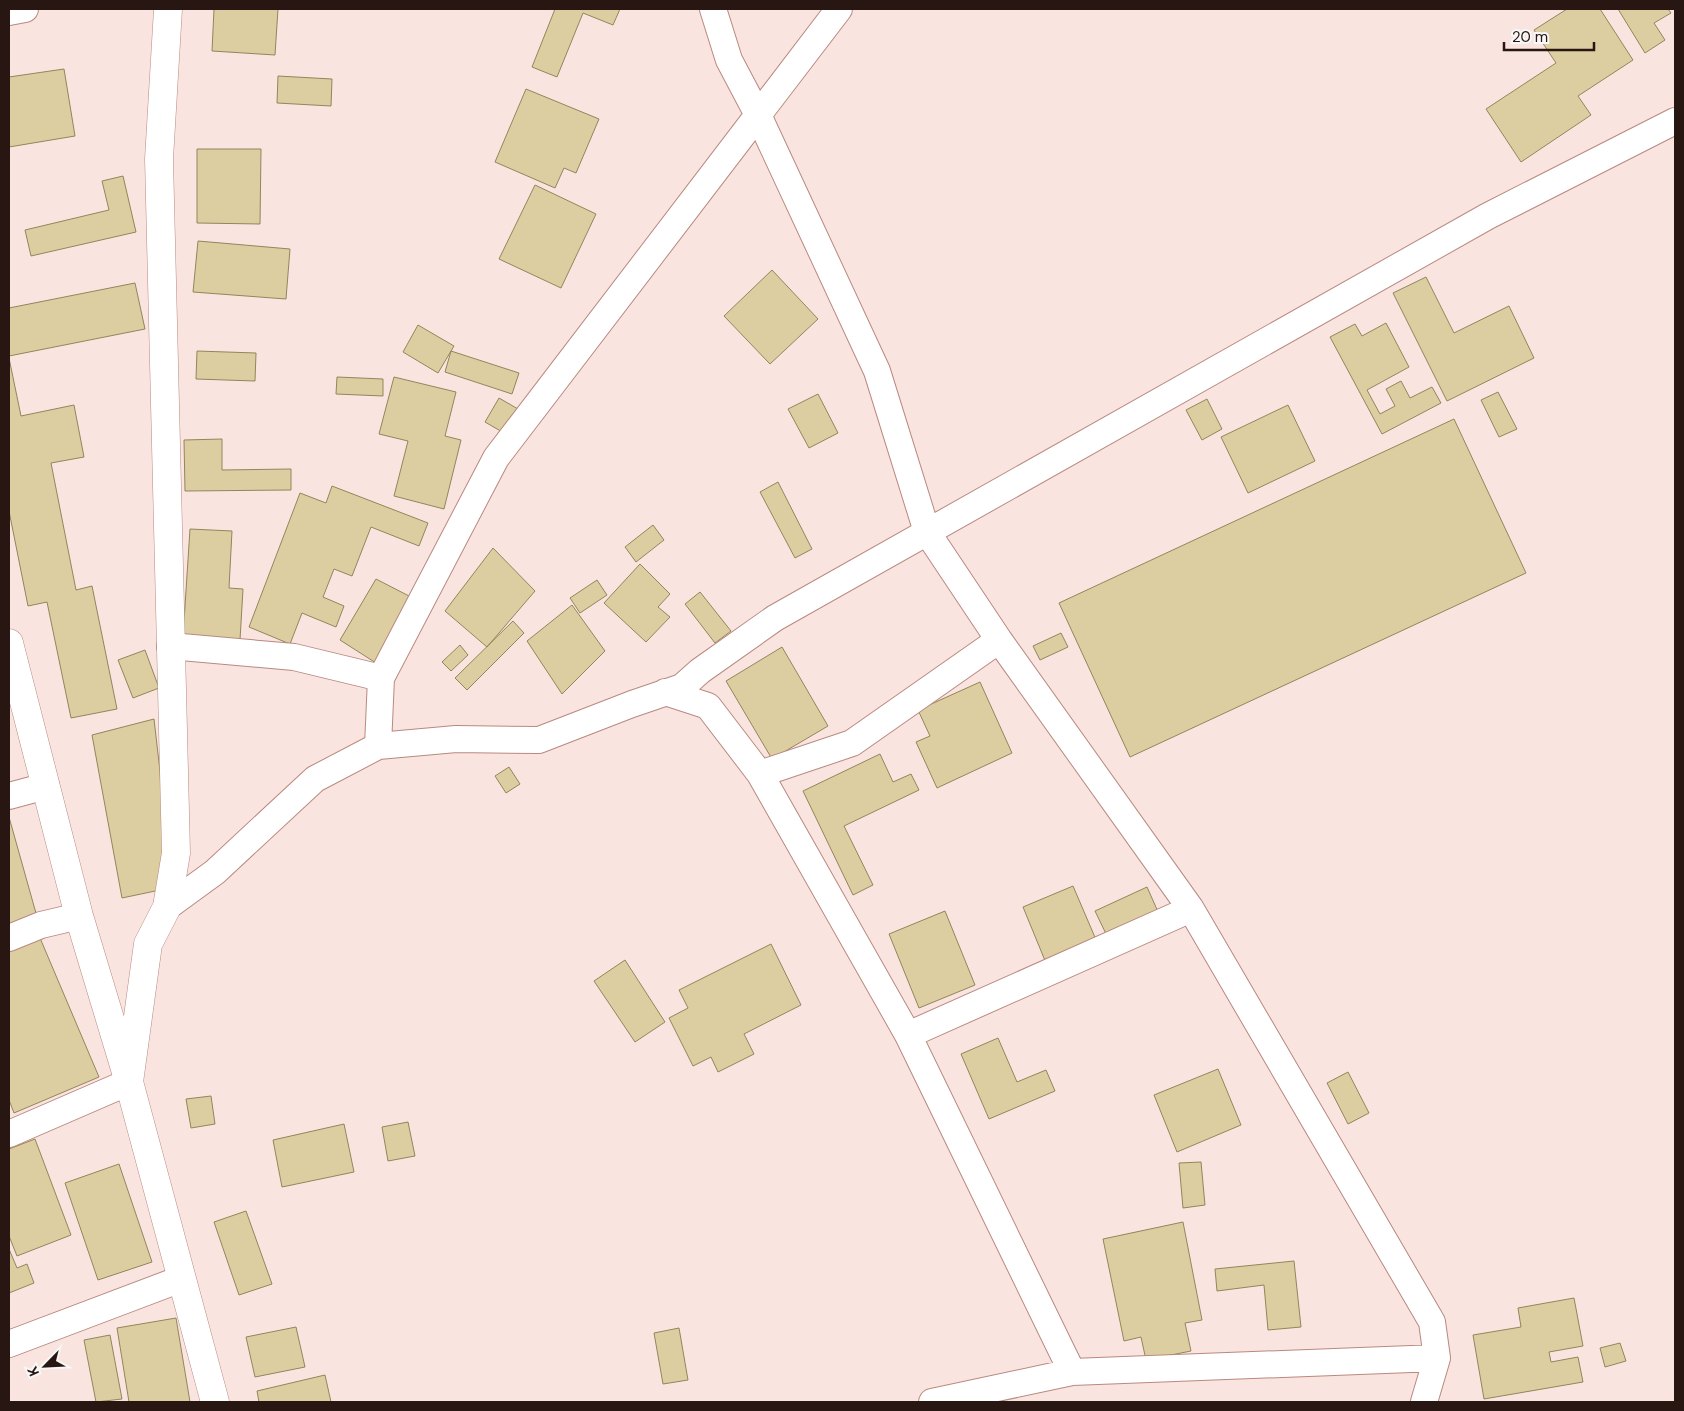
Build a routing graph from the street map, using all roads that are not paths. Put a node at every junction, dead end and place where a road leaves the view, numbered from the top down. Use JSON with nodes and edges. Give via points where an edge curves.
{"nodes":[{"id":1,"x":25,"y":9,"type":"edge"},
{"id":2,"x":168,"y":9,"type":"edge"},
{"id":3,"x":713,"y":9,"type":"edge"},
{"id":4,"x":839,"y":9,"type":"edge"},
{"id":5,"x":9,"y":12,"type":"edge"},
{"id":6,"x":758,"y":115,"type":"junction"},
{"id":7,"x":1675,"y":121,"type":"edge"},
{"id":8,"x":927,"y":532,"type":"junction"},
{"id":9,"x":998,"y":640,"type":"junction"},
{"id":10,"x":9,"y":643,"type":"edge"},
{"id":11,"x":170,"y":646,"type":"junction"},
{"id":12,"x":380,"y":678,"type":"junction"},
{"id":13,"x":665,"y":692,"type":"junction"},
{"id":14,"x":378,"y":746,"type":"junction"},
{"id":15,"x":760,"y":774,"type":"junction"},
{"id":16,"x":46,"y":786,"type":"junction"},
{"id":17,"x":9,"y":796,"type":"edge"},
{"id":18,"x":167,"y":907,"type":"junction"},
{"id":19,"x":1191,"y":909,"type":"junction"},
{"id":20,"x":79,"y":916,"type":"junction"},
{"id":21,"x":9,"y":938,"type":"edge"},
{"id":22,"x":908,"y":1035,"type":"junction"},
{"id":23,"x":129,"y":1082,"type":"junction"},
{"id":24,"x":9,"y":1134,"type":"edge"},
{"id":25,"x":182,"y":1279,"type":"junction"},
{"id":26,"x":9,"y":1344,"type":"edge"},
{"id":27,"x":1438,"y":1358,"type":"junction"},
{"id":28,"x":1072,"y":1372,"type":"junction"},
{"id":29,"x":215,"y":1402,"type":"edge"},
{"id":30,"x":932,"y":1402,"type":"edge"},
{"id":31,"x":1424,"y":1402,"type":"edge"}],
"edges":[{"from":1,"to":5,"type":"street"},
{"from":2,"to":11,"type":"street","via":[[159,158]]},
{"from":3,"to":6,"type":"street","via":[[729,60]]},
{"from":4,"to":6,"type":"street"},
{"from":6,"to":8,"type":"street","via":[[877,371]]},
{"from":6,"to":12,"type":"street","via":[[496,458]]},
{"from":7,"to":8,"type":"street","via":[[1488,216]]},
{"from":8,"to":9,"type":"street"},
{"from":8,"to":13,"type":"street","via":[[775,618],[682,687]]},
{"from":9,"to":15,"type":"street","via":[[852,743]]},
{"from":9,"to":19,"type":"street"},
{"from":10,"to":16,"type":"street"},
{"from":11,"to":12,"type":"street","via":[[294,657]]},
{"from":11,"to":18,"type":"street","via":[[176,853]]},
{"from":12,"to":14,"type":"street"},
{"from":13,"to":14,"type":"street","via":[[540,740],[456,739]]},
{"from":13,"to":15,"type":"street","via":[[708,706]]},
{"from":14,"to":18,"type":"street","via":[[315,779],[215,872]]},
{"from":15,"to":22,"type":"street"},
{"from":16,"to":17,"type":"street"},
{"from":16,"to":20,"type":"street"},
{"from":18,"to":23,"type":"street","via":[[148,944]]},
{"from":19,"to":22,"type":"street"},
{"from":19,"to":27,"type":"street","via":[[1432,1322]]},
{"from":20,"to":21,"type":"street","via":[[41,925]]},
{"from":20,"to":23,"type":"street"},
{"from":22,"to":28,"type":"street"},
{"from":23,"to":24,"type":"street"},
{"from":23,"to":25,"type":"street"},
{"from":25,"to":26,"type":"street"},
{"from":25,"to":29,"type":"street"},
{"from":27,"to":28,"type":"street"},
{"from":27,"to":31,"type":"street"},
{"from":28,"to":30,"type":"street"}]}
